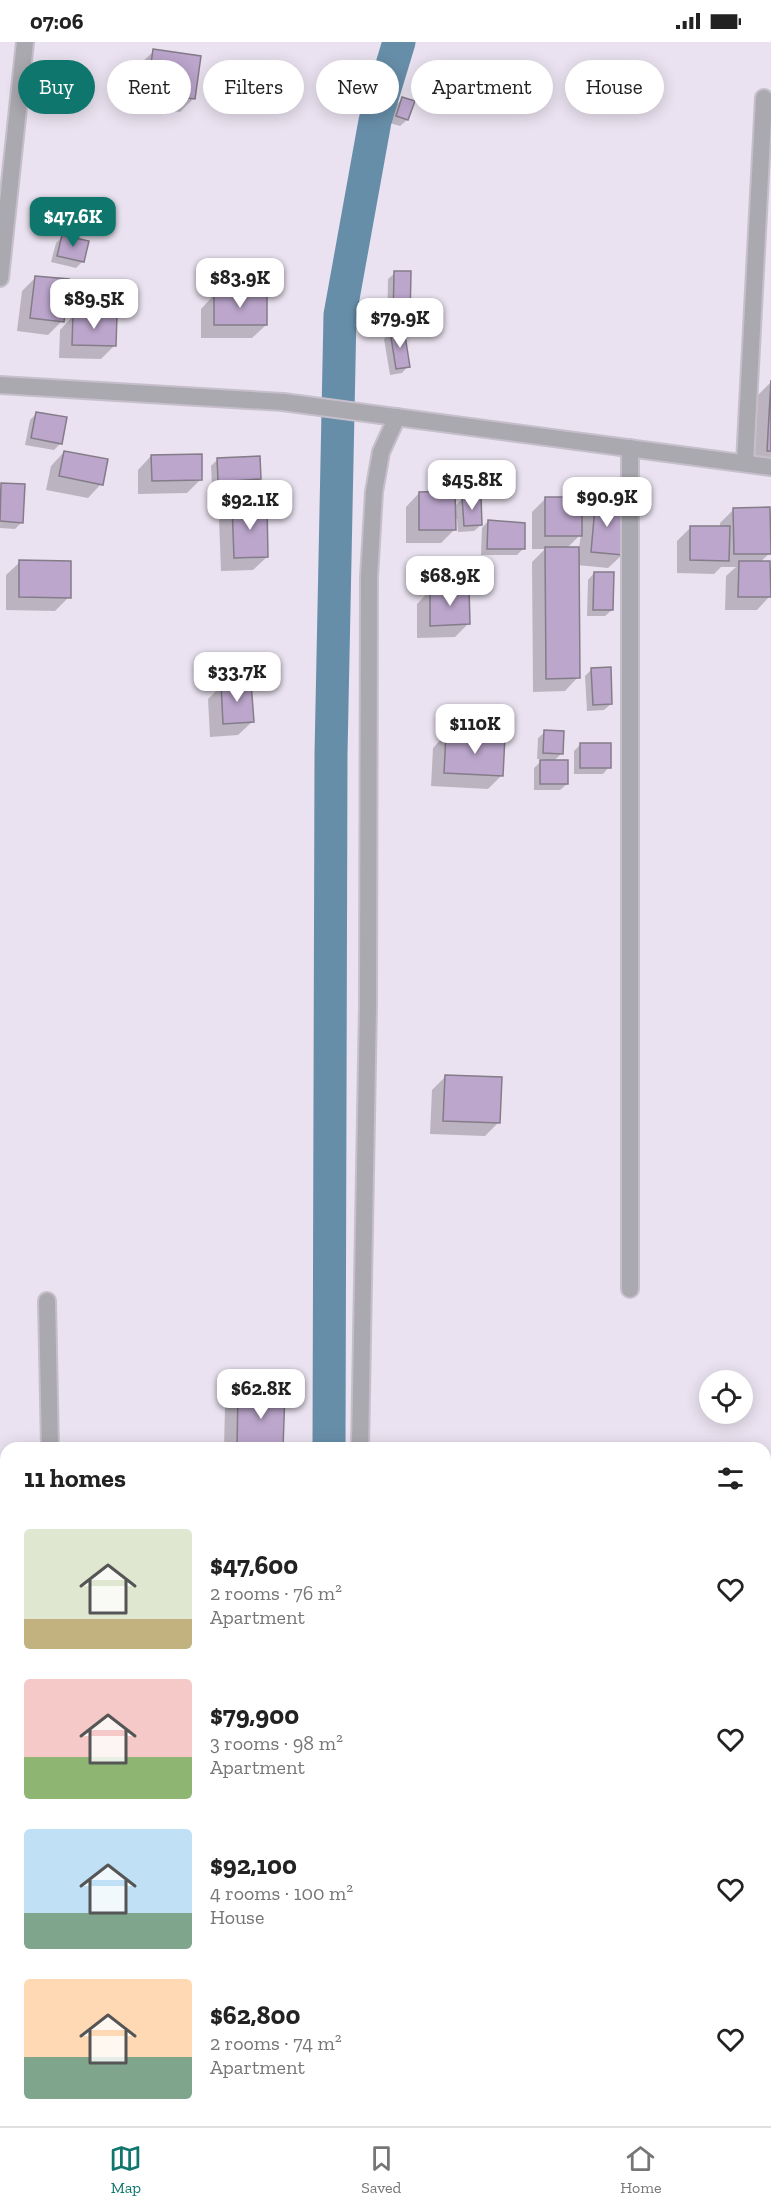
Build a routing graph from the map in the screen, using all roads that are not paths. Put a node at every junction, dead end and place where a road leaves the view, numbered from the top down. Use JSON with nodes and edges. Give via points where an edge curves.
{"nodes":[{"id":1,"x":25,"y":42,"type":"edge"},
{"id":2,"x":764,"y":98,"type":"dead end"},
{"id":3,"x":0,"y":278,"type":"edge"},
{"id":4,"x":0,"y":385,"type":"edge"},
{"id":5,"x":389,"y":416,"type":"junction"},
{"id":6,"x":630,"y":448,"type":"junction"},
{"id":7,"x":745,"y":463,"type":"junction"},
{"id":8,"x":771,"y":467,"type":"edge"},
{"id":9,"x":630,"y":1289,"type":"dead end"},
{"id":10,"x":47,"y":1301,"type":"dead end"},
{"id":11,"x":50,"y":1442,"type":"edge"},
{"id":12,"x":360,"y":1442,"type":"edge"}],
"edges":[{"from":1,"to":3,"type":"street"},
{"from":2,"to":7,"type":"street"},
{"from":4,"to":5,"type":"street","via":[[283,402]]},
{"from":5,"to":6,"type":"street"},
{"from":5,"to":12,"type":"street","via":[[374,492],[369,577],[368,1005]]},
{"from":6,"to":7,"type":"street"},
{"from":6,"to":9,"type":"street"},
{"from":7,"to":8,"type":"street"},
{"from":10,"to":11,"type":"street"}]}
